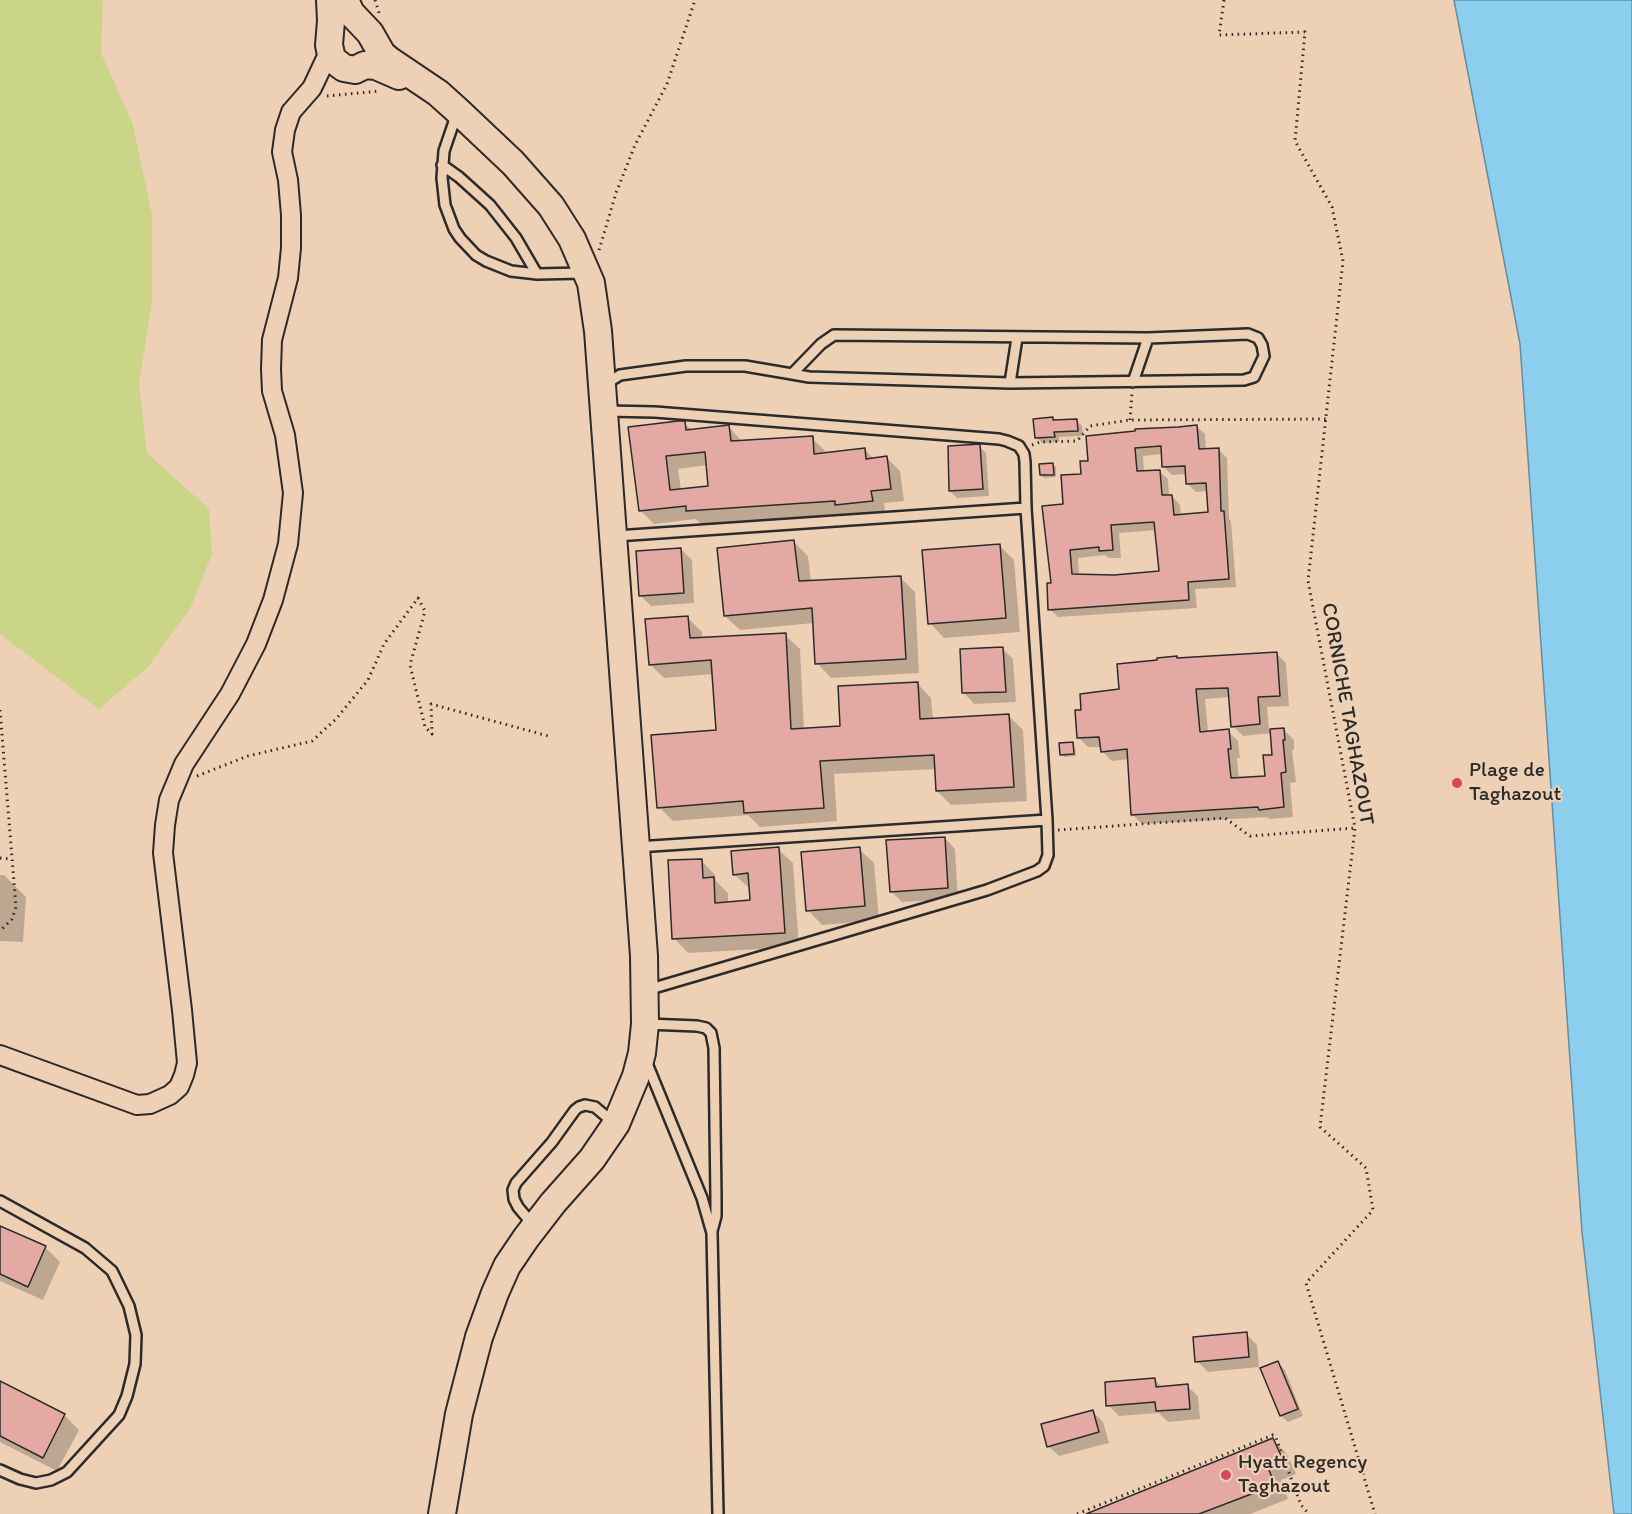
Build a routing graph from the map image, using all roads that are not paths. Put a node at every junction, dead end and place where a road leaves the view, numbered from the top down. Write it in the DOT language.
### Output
graph roads {
  1 [pos="330,0"];
  2 [pos="345,0"];
  3 [pos="351,49"];
  4 [pos="458,111"];
  5 [pos="442,165"];
  6 [pos="537,274"];
  7 [pos="589,278"];
  8 [pos="1017,338"];
  9 [pos="1148,338"];
  10 [pos="792,374"];
  11 [pos="1133,382"];
  12 [pos="1010,383"];
  13 [pos="603,398"];
  14 [pos="1026,508"];
  15 [pos="612,536"];
  16 [pos="1048,825"];
  17 [pos="636,848"];
  18 [pos="645,991"];
  19 [pos="645,1024"];
  20 [pos="642,1053"];
  21 [pos="0,1054"];
  22 [pos="616,1124"];
  23 [pos="0,1201"];
  24 [pos="534,1226"];
  25 [pos="712,1233"];
  26 [pos="0,1470"];
  27 [pos="442,1514"];
  28 [pos="718,1514"];
  1 -- 3 [label="street"];
  2 -- 3 [label="street"];
  3 -- 4 [label="street"];
  3 -- 21 [label="street"];
  4 -- 5 [label="lane"];
  4 -- 7 [label="street"];
  5 -- 6 [label="lane"];
  5 -- 6 [label="lane"];
  6 -- 7 [label="lane"];
  7 -- 13 [label="street"];
  8 -- 9 [label="lane"];
  8 -- 10 [label="lane"];
  8 -- 12 [label="lane"];
  9 -- 11 [label="lane"];
  9 -- 11 [label="lane"];
  10 -- 12 [label="lane"];
  10 -- 13 [label="lane"];
  11 -- 12 [label="lane"];
  13 -- 14 [label="lane"];
  13 -- 15 [label="street"];
  14 -- 15 [label="lane"];
  14 -- 16 [label="lane"];
  15 -- 17 [label="street"];
  16 -- 17 [label="lane"];
  16 -- 18 [label="lane"];
  17 -- 18 [label="street"];
  18 -- 19 [label="street"];
  19 -- 20 [label="street"];
  19 -- 25 [label="lane"];
  20 -- 22 [label="street"];
  20 -- 25 [label="lane"];
  22 -- 24 [label="street"];
  22 -- 24 [label="lane"];
  23 -- 26 [label="lane"];
  24 -- 27 [label="street"];
  25 -- 28 [label="lane"];
}
